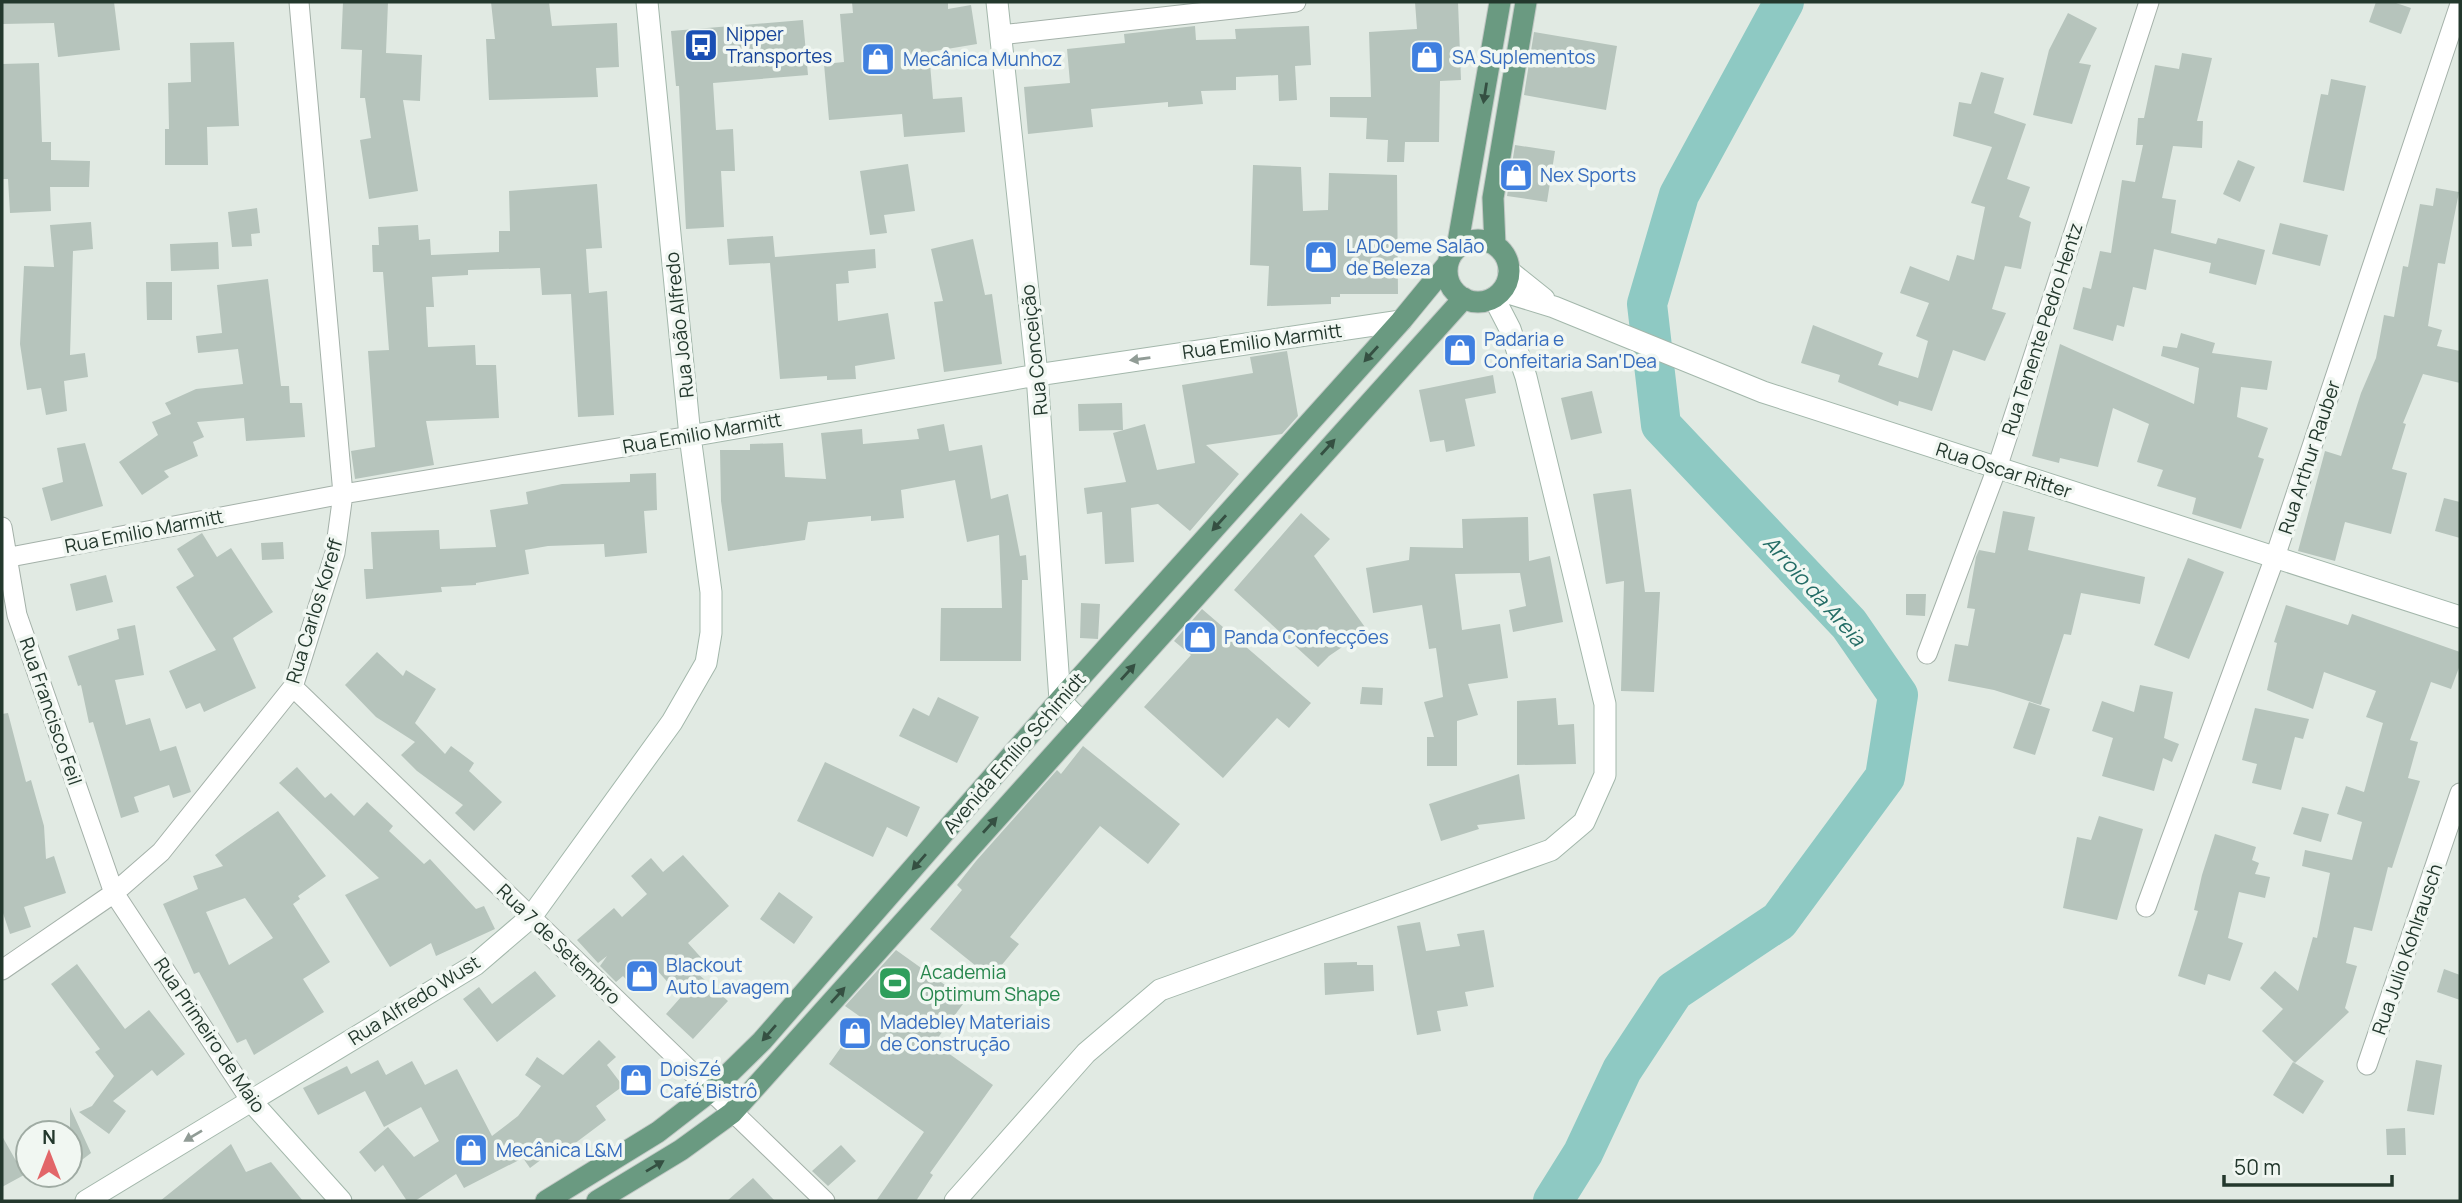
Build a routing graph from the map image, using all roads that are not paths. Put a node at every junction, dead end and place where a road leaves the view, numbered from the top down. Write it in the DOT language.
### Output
graph roads {
  1 [pos="299,2"];
  2 [pos="647,2"];
  3 [pos="997,2"];
  4 [pos="1296,2"];
  5 [pos="1500,2"];
  6 [pos="1526,2"];
  7 [pos="2149,2"];
  8 [pos="2460,4"];
  9 [pos="1000,35"];
  10 [pos="1495,244"];
  11 [pos="1452,256"];
  12 [pos="1502,287"];
  13 [pos="1464,298"];
  14 [pos="1401,321"];
  15 [pos="1037,375"];
  16 [pos="690,436"];
  17 [pos="1284,451"];
  18 [pos="1997,468"];
  19 [pos="1307,471"];
  20 [pos="343,494"];
  21 [pos="2,527"];
  22 [pos="2275,557"];
  23 [pos="5,558"];
  24 [pos="2460,617"];
  25 [pos="1927,654"];
  26 [pos="293,687"];
  27 [pos="1060,699"];
  28 [pos="672,722"];
  29 [pos="1082,723"];
  30 [pos="2460,793"];
  31 [pos="114,893"];
  32 [pos="2146,907"];
  33 [pos="531,917"];
  34 [pos="2,970"];
  35 [pos="2368,1065"];
  36 [pos="711,1091"];
  37 [pos="251,1101"];
  38 [pos="732,1113"];
  39 [pos="86,1201"];
  40 [pos="341,1201"];
  41 [pos="546,1201"];
  42 [pos="597,1201"];
  43 [pos="825,1201"];
  44 [pos="955,1201"];
  1 -- 20 [label="street, Rua Carlos Koreff"];
  2 -- 16 [label="street, Rua João Alfredo"];
  3 -- 9 [label="street, Rua Conceição"];
  4 -- 9 [label="street"];
  5 -- 11 [label="main road, one-way"];
  6 -- 10 [label="main road"];
  7 -- 18 [label="street, Rua Tenente Pedro Hentz"];
  8 -- 22 [label="street, Rua Arthur Rauber"];
  9 -- 15 [label="street, Rua Conceição"];
  10 -- 11 [label="main road"];
  10 -- 12 [label="main road"];
  11 -- 13 [label="main road"];
  11 -- 14 [label="main road, Avenida Emílio Schimidt"];
  12 -- 13 [label="main road"];
  12 -- 18 [label="street, Rua Oscar Ritter"];
  12 -- 44 [label="street"];
  19 -- 13 [label="main road, Avenida Emílio Schimidt, one-way"];
  14 -- 15 [label="street, Rua Emilio Marmitt, one-way"];
  14 -- 17 [label="main road, Avenida Emílio Schimidt, one-way"];
  15 -- 16 [label="street, Rua Emilio Marmitt"];
  15 -- 27 [label="street, Rua Conceição"];
  16 -- 20 [label="street, Rua Emilio Marmitt"];
  16 -- 28 [label="street, Rua João Alfredo"];
  17 -- 19 [label="main road"];
  17 -- 27 [label="main road, Avenida Emílio Schimidt, one-way"];
  18 -- 22 [label="street, Rua Oscar Ritter"];
  18 -- 25 [label="street, Rua Tenente Pedro Hentz"];
  29 -- 19 [label="main road, Avenida Emílio Schimidt, one-way"];
  20 -- 23 [label="street, Rua Emilio Marmitt"];
  20 -- 26 [label="street, Rua Carlos Koreff"];
  21 -- 23 [label="street, Rua Francisco Feil"];
  22 -- 24 [label="street, Rua Oscar Ritter"];
  22 -- 32 [label="street, Rua Arthur Rauber"];
  23 -- 31 [label="street, Rua Francisco Feil"];
  26 -- 31 [label="street, Rua Carlos Koreff"];
  26 -- 33 [label="street, Rua 7 de Setembro"];
  27 -- 29 [label="street"];
  27 -- 36 [label="main road, Avenida Emílio Schimidt, one-way"];
  28 -- 33 [label="street, Rua Alfredo Wust"];
  38 -- 29 [label="main road, Avenida Emílio Schimidt, one-way"];
  30 -- 35 [label="street, Rua Julio Kohlrausch"];
  31 -- 34 [label="street, Rua Carlos Koreff"];
  31 -- 37 [label="street, Rua Primeiro de Maio"];
  33 -- 36 [label="street, Rua 7 de Setembro"];
  33 -- 37 [label="street, Rua Alfredo Wust"];
  36 -- 38 [label="street, Rua 7 de Setembro"];
  36 -- 41 [label="main road, Avenida Emílio Schimidt"];
  37 -- 39 [label="street, Rua Alfredo Wust, one-way"];
  37 -- 40 [label="street, Rua Primeiro de Maio"];
  42 -- 38 [label="main road, Avenida Emílio Schimidt, one-way"];
  38 -- 43 [label="street, Rua 7 de Setembro"];
}
